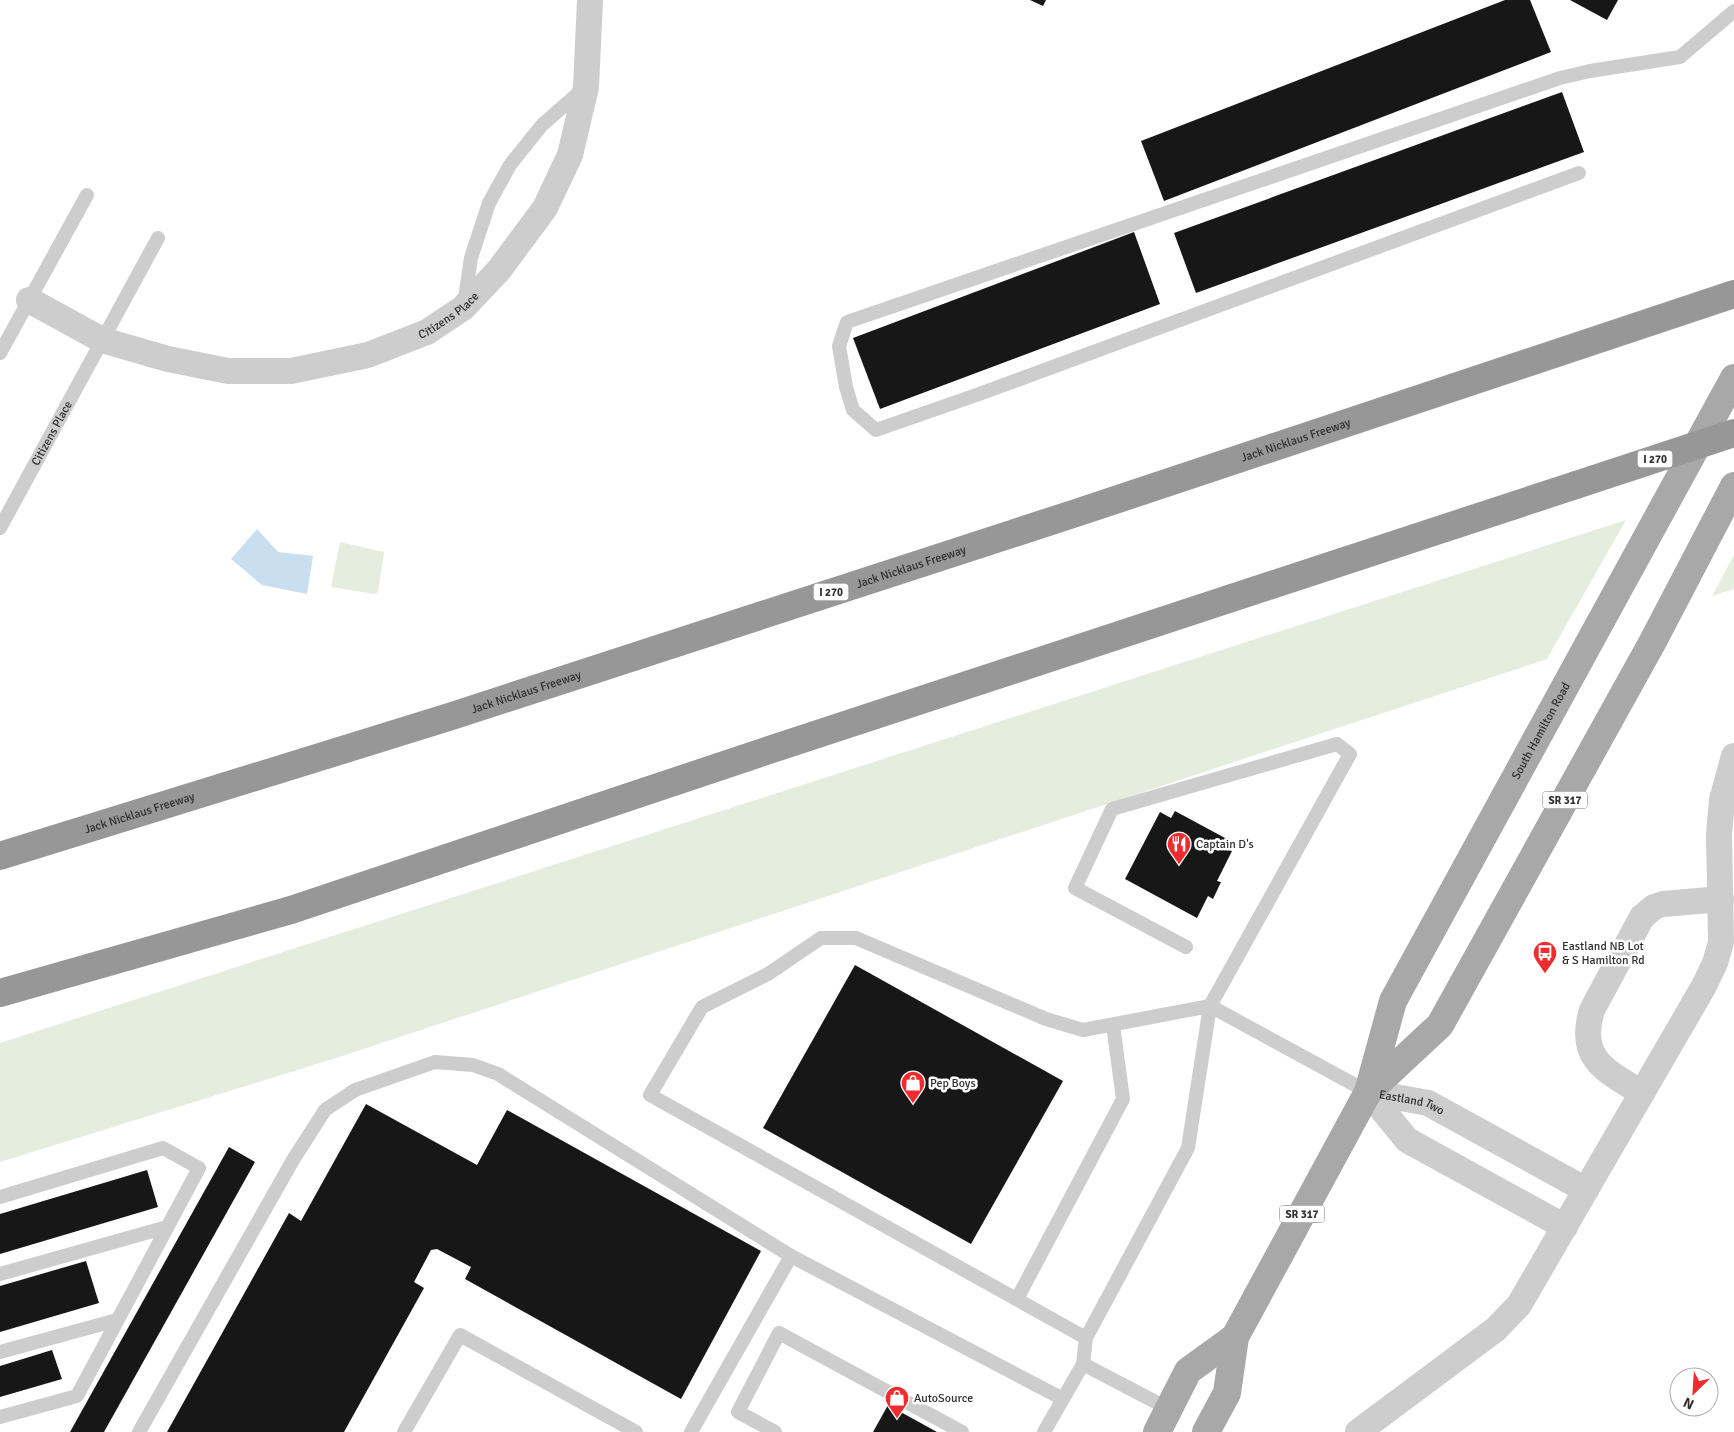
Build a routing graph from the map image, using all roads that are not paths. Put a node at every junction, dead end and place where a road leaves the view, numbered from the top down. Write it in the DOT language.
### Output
graph roads {
  1 [pos="590,0"];
  2 [pos="1734,11"];
  3 [pos="586,87"];
  4 [pos="1579,173"];
  5 [pos="87,195"];
  6 [pos="158,238"];
  7 [pos="1734,294"];
  8 [pos="29,300"];
  9 [pos="463,308"];
  10 [pos="102,340"];
  11 [pos="0,353"];
  12 [pos="1734,378"];
  13 [pos="1734,432"];
  14 [pos="1734,486"];
  15 [pos="0,528"];
  16 [pos="1734,756"];
  17 [pos="0,856"];
  18 [pos="1721,899"];
  19 [pos="1186,947"];
  20 [pos="0,993"];
  21 [pos="1210,1006"];
  22 [pos="1113,1025"];
  23 [pos="1368,1092"];
  24 [pos="1642,1093"];
  25 [pos="1586,1190"];
  26 [pos="0,1197"];
  27 [pos="167,1227"];
  28 [pos="1565,1227"];
  29 [pos="791,1256"];
  30 [pos="0,1274"];
  31 [pos="1017,1299"];
  32 [pos="117,1320"];
  33 [pos="1235,1337"];
  34 [pos="1086,1338"];
  35 [pos="0,1352"];
  36 [pos="1083,1364"];
  37 [pos="1063,1399"];
  38 [pos="0,1417"];
  39 [pos="1163,1421"];
  40 [pos="139,1432"];
  41 [pos="404,1432"];
  42 [pos="636,1432"];
  43 [pos="691,1432"];
  44 [pos="776,1432"];
  45 [pos="962,1432"];
  46 [pos="1044,1432"];
  47 [pos="1206,1432"];
  48 [pos="1358,1432"];
  1 -- 3 [label="street, Citizens Place"];
  2 -- 4 [label="lane"];
  3 -- 9 [label="street, Citizens Place"];
  3 -- 9 [label="lane"];
  5 -- 8 [label="lane"];
  6 -- 10 [label="lane, Citizens Place"];
  7 -- 17 [label="highway, Jack Nicklaus Freeway / I 270"];
  8 -- 10 [label="street, Citizens Place"];
  8 -- 11 [label="lane"];
  9 -- 10 [label="street, Citizens Place"];
  10 -- 15 [label="lane, Citizens Place"];
  12 -- 23 [label="main road, South Hamilton Road / SR 317"];
  13 -- 20 [label="highway, I 270, bridge"];
  14 -- 23 [label="main road, South Hamilton Road / SR 317"];
  16 -- 18 [label="street"];
  18 -- 24 [label="street"];
  18 -- 24 [label="street"];
  19 -- 21 [label="lane"];
  21 -- 22 [label="lane"];
  21 -- 23 [label="lane"];
  21 -- 34 [label="lane"];
  22 -- 31 [label="lane"];
  22 -- 31 [label="lane"];
  23 -- 25 [label="street, Eastland Two"];
  23 -- 28 [label="street, Eastland Two"];
  23 -- 33 [label="main road, South Hamilton Road / SR 317"];
  24 -- 25 [label="street"];
  25 -- 28 [label="street"];
  26 -- 27 [label="lane"];
  27 -- 30 [label="lane"];
  27 -- 32 [label="lane"];
  28 -- 48 [label="street"];
  29 -- 37 [label="lane"];
  29 -- 40 [label="lane"];
  29 -- 43 [label="lane"];
  31 -- 34 [label="lane"];
  32 -- 35 [label="lane"];
  32 -- 38 [label="lane"];
  33 -- 39 [label="main road, South Hamilton Road / SR 317"];
  33 -- 47 [label="main road, South Hamilton Road / SR 317"];
  34 -- 36 [label="lane"];
  36 -- 37 [label="lane"];
  36 -- 39 [label="lane"];
  37 -- 46 [label="lane"];
  41 -- 42 [label="lane"];
  44 -- 45 [label="lane"];
}
